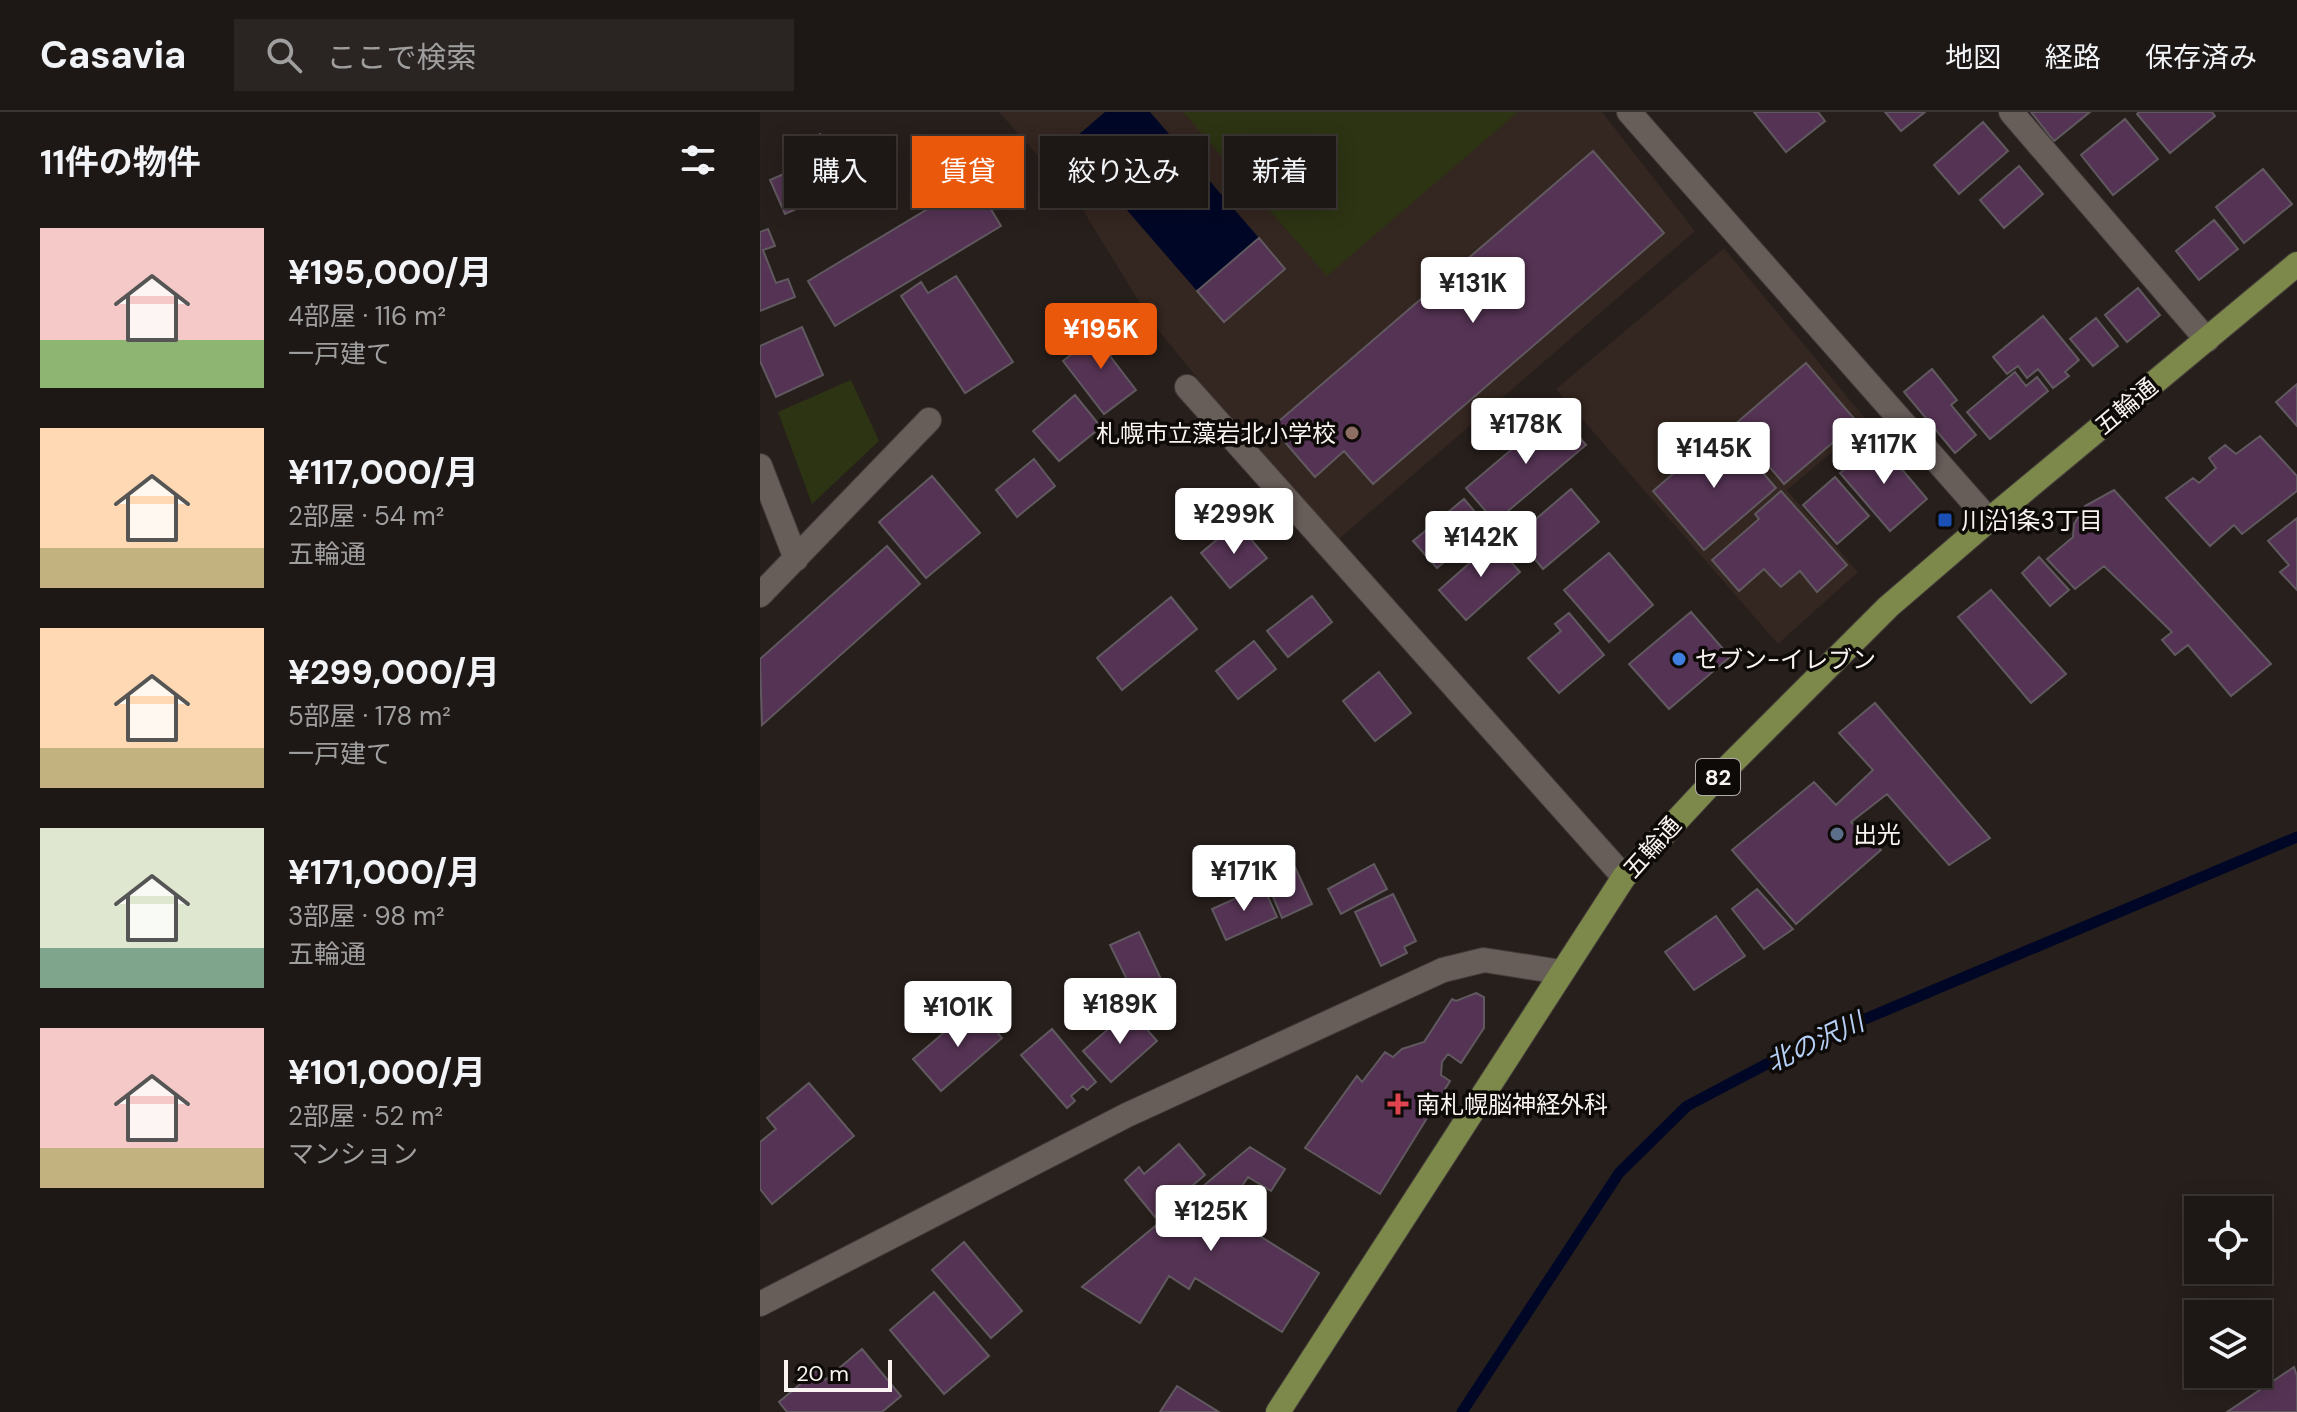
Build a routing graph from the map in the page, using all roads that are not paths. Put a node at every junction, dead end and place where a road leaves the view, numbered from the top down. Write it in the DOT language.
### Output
graph roads {
  1 [pos="1629,112"];
  2 [pos="2011,112"];
  3 [pos="2297,264"];
  4 [pos="2207,340"];
  5 [pos="1187,387"];
  6 [pos="929,420"];
  7 [pos="760,466"];
  8 [pos="1989,520"];
  9 [pos="796,559"];
  10 [pos="760,595"];
  11 [pos="1624,877"];
  12 [pos="1561,972"];
  13 [pos="760,1304"];
  14 [pos="1278,1412"];
  1 -- 8 [label="street"];
  2 -- 4 [label="street"];
  3 -- 4 [label="main road, 五輪通 / 82"];
  4 -- 8 [label="main road, 五輪通 / 82"];
  5 -- 11 [label="street"];
  6 -- 9 [label="street"];
  7 -- 9 [label="street"];
  8 -- 11 [label="main road, 五輪通 / 82"];
  9 -- 10 [label="street"];
  11 -- 12 [label="main road, 五輪通 / 82"];
  12 -- 13 [label="street"];
  12 -- 14 [label="main road, 五輪通 / 82"];
}
